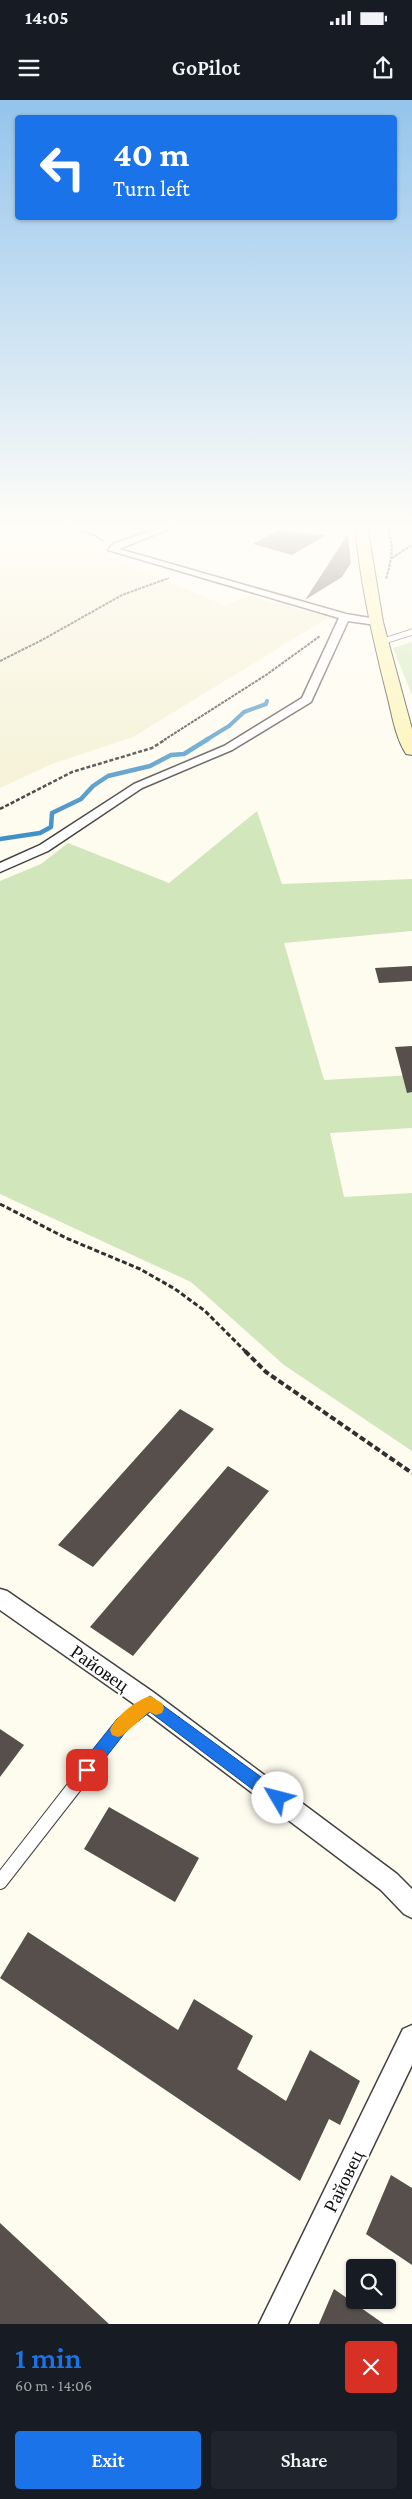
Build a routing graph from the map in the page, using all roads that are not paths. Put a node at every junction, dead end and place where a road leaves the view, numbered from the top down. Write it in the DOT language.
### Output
graph roads {
  1 [pos="340,629"];
  2 [pos="378,629"];
  3 [pos="412,632"];
  4 [pos="381,642"];
  5 [pos="412,750"];
  6 [pos="0,868"];
  7 [pos="0,1598"];
  8 [pos="150,1703"];
  9 [pos="0,1882"];
  10 [pos="412,1906"];
  11 [pos="412,2038"];
  12 [pos="273,2324"];
  1 -- 6 [label="street"];
  2 -- 4 [label="street"];
  3 -- 4 [label="lane"];
  4 -- 5 [label="street"];
  7 -- 8 [label="street, Райовец"];
  8 -- 9 [label="lane"];
  8 -- 10 [label="street, Райовец"];
  11 -- 12 [label="street, Райовец"];
}
